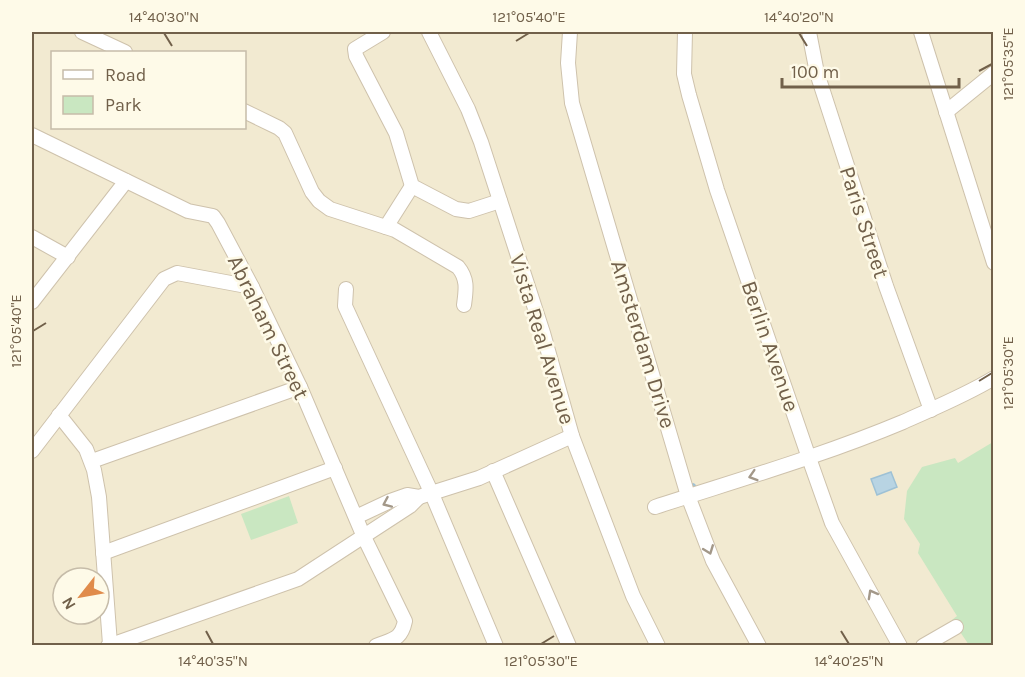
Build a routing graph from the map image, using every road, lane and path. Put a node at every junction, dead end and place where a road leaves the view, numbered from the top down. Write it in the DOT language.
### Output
graph roads {
  1 [pos="82,32"];
  2 [pos="383,32"];
  3 [pos="429,32"];
  4 [pos="570,32"];
  5 [pos="685,32"];
  6 [pos="809,32"];
  7 [pos="921,32"];
  8 [pos="123,51"];
  9 [pos="993,73"];
  10 [pos="246,112"];
  11 [pos="946,112"];
  12 [pos="32,135"];
  13 [pos="126,181"];
  14 [pos="412,186"];
  15 [pos="500,201"];
  16 [pos="386,227"];
  17 [pos="32,237"];
  18 [pos="68,256"];
  19 [pos="993,263"];
  20 [pos="252,287"];
  21 [pos="346,289"];
  22 [pos="32,302"];
  23 [pos="464,305"];
  24 [pos="993,378"];
  25 [pos="300,387"];
  26 [pos="931,410"];
  27 [pos="59,415"];
  28 [pos="572,436"];
  29 [pos="32,452"];
  30 [pos="809,458"];
  31 [pos="92,461"];
  32 [pos="335,468"];
  33 [pos="493,471"];
  34 [pos="426,496"];
  35 [pos="688,496"];
  36 [pos="655,507"];
  37 [pos="356,517"];
  38 [pos="364,537"];
  39 [pos="103,553"];
  40 [pos="956,627"];
  41 [pos="109,645"];
  42 [pos="376,645"];
  43 [pos="496,645"];
  44 [pos="569,645"];
  45 [pos="658,645"];
  46 [pos="759,645"];
  47 [pos="900,645"];
  48 [pos="923,645"];
  1 -- 8 [label="street"];
  2 -- 14 [label="street"];
  3 -- 15 [label="street, Vista Real Avenue"];
  4 -- 35 [label="street, Amsterdam Drive"];
  5 -- 30 [label="street, Berlin Avenue"];
  6 -- 26 [label="street, Paris Street"];
  7 -- 11 [label="street"];
  9 -- 11 [label="street"];
  10 -- 16 [label="street"];
  11 -- 19 [label="street"];
  12 -- 13 [label="street, Abraham Street"];
  13 -- 18 [label="street"];
  13 -- 20 [label="street, Abraham Street"];
  14 -- 15 [label="street"];
  14 -- 16 [label="street"];
  15 -- 28 [label="street, Vista Real Avenue"];
  16 -- 23 [label="street"];
  17 -- 18 [label="street"];
  18 -- 22 [label="street"];
  20 -- 25 [label="street, Abraham Street"];
  20 -- 27 [label="street"];
  21 -- 34 [label="street"];
  24 -- 26 [label="street"];
  25 -- 31 [label="street"];
  25 -- 32 [label="street, Abraham Street"];
  26 -- 30 [label="street"];
  27 -- 29 [label="street"];
  27 -- 31 [label="street"];
  28 -- 33 [label="street"];
  28 -- 45 [label="street, Vista Real Avenue"];
  30 -- 35 [label="street, one-way"];
  47 -- 30 [label="street, Berlin Avenue, one-way"];
  31 -- 39 [label="street"];
  32 -- 37 [label="street, Abraham Street"];
  32 -- 39 [label="street"];
  33 -- 34 [label="street"];
  33 -- 44 [label="street"];
  34 -- 37 [label="street, one-way"];
  34 -- 38 [label="street"];
  34 -- 43 [label="street"];
  35 -- 36 [label="street"];
  35 -- 46 [label="street, Amsterdam Drive, one-way"];
  37 -- 38 [label="street, Abraham Street"];
  38 -- 41 [label="street"];
  38 -- 42 [label="street, Abraham Street"];
  39 -- 41 [label="street"];
  40 -- 48 [label="street"];
}
